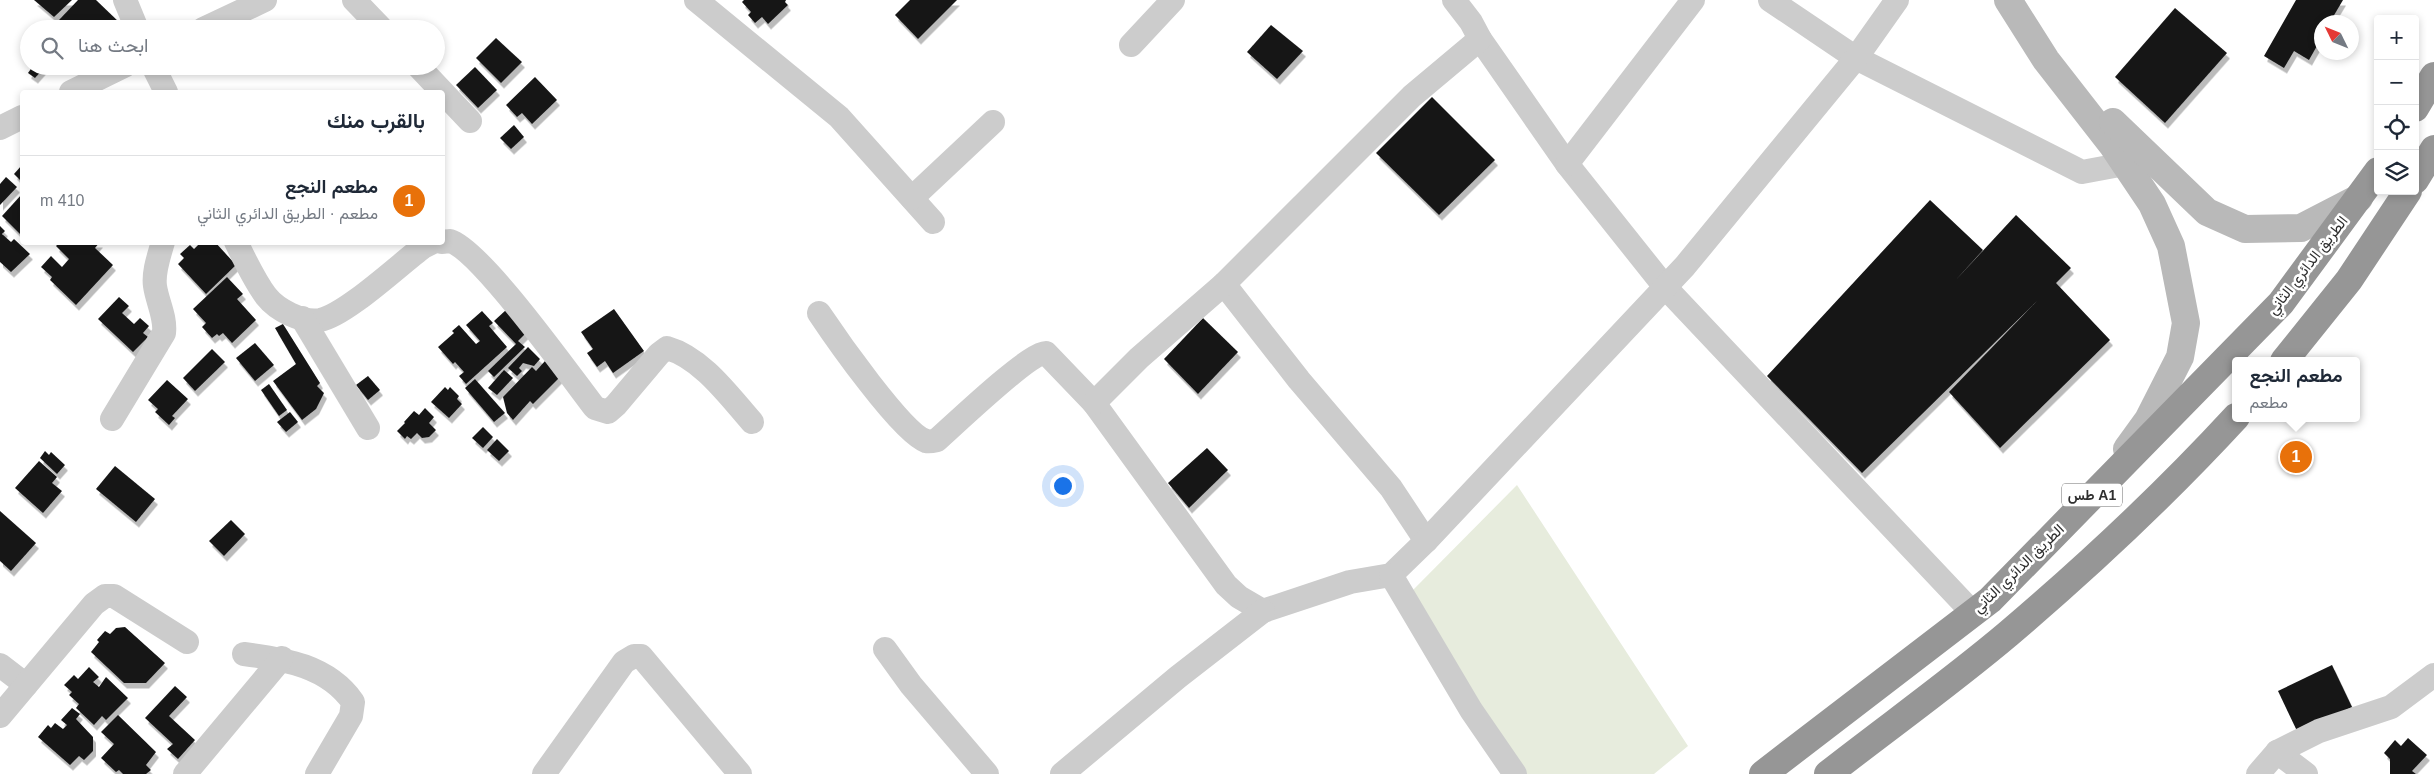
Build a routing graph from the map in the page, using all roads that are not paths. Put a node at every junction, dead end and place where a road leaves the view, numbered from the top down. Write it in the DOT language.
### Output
graph roads {
  1 [pos="125,0"];
  2 [pos="265,0"];
  3 [pos="354,0"];
  4 [pos="696,0"];
  5 [pos="1173,0"];
  6 [pos="1454,0"];
  7 [pos="1693,0"];
  8 [pos="1770,0"];
  9 [pos="1897,0"];
  10 [pos="2008,0"];
  11 [pos="2021,0"];
  12 [pos="133,20"];
  13 [pos="222,20"];
  14 [pos="373,20"];
  15 [pos="1480,39"];
  16 [pos="1131,45"];
  17 [pos="1856,58"];
  18 [pos="106,75"];
  19 [pos="158,75"];
  20 [pos="427,75"];
  21 [pos="2434,76"];
  22 [pos="75,90"];
  23 [pos="165,90"];
  24 [pos="441,90"];
  25 [pos="445,95"];
  26 [pos="2417,105"];
  27 [pos="20,118"];
  28 [pos="470,121"];
  29 [pos="993,122"];
  30 [pos="0,128"];
  31 [pos="2434,149"];
  32 [pos="1567,164"];
  33 [pos="2125,164"];
  34 [pos="2419,173"];
  35 [pos="2374,177"];
  36 [pos="2405,195"];
  37 [pos="912,198"];
  38 [pos="2359,198"];
  39 [pos="933,222"];
  40 [pos="445,242"];
  41 [pos="162,245"];
  42 [pos="238,245"];
  43 [pos="426,245"];
  44 [pos="1224,284"];
  45 [pos="1665,287"];
  46 [pos="819,313"];
  47 [pos="302,318"];
  48 [pos="2287,357"];
  49 [pos="1094,403"];
  50 [pos="112,419"];
  51 [pos="2232,421"];
  52 [pos="752,422"];
  53 [pos="368,428"];
  54 [pos="2105,481"];
  55 [pos="1426,541"];
  56 [pos="1390,575"];
  57 [pos="1264,611"];
  58 [pos="1973,613"];
  59 [pos="187,642"];
  60 [pos="885,649"];
  61 [pos="244,654"];
  62 [pos="282,658"];
  63 [pos="0,665"];
  64 [pos="2434,675"];
  65 [pos="26,685"];
  66 [pos="0,716"];
  67 [pos="2277,752"];
  68 [pos="185,774"];
  69 [pos="317,774"];
  70 [pos="544,774"];
  71 [pos="740,774"];
  72 [pos="987,774"];
  73 [pos="1062,774"];
  74 [pos="1515,774"];
  75 [pos="1763,774"];
  76 [pos="1828,774"];
  77 [pos="2258,774"];
  78 [pos="2306,774"];
  1 -- 12 [label="street"];
  2 -- 13 [label="street"];
  3 -- 14 [label="street"];
  4 -- 37 [label="street"];
  5 -- 16 [label="street"];
  6 -- 15 [label="street"];
  7 -- 32 [label="street"];
  8 -- 17 [label="street"];
  9 -- 17 [label="street"];
  10 -- 33 [label="street"];
  11 -- 38 [label="street"];
  15 -- 32 [label="street"];
  15 -- 44 [label="street"];
  17 -- 33 [label="street"];
  17 -- 45 [label="street"];
  18 -- 22 [label="street"];
  19 -- 23 [label="street"];
  20 -- 24 [label="street"];
  21 -- 26 [label="highway"];
  25 -- 28 [label="street"];
  27 -- 30 [label="street"];
  29 -- 37 [label="street"];
  31 -- 34 [label="highway"];
  32 -- 45 [label="street"];
  33 -- 54 [label="street"];
  35 -- 38 [label="highway, الطريق الدائري الثاني / طس A1"];
  36 -- 48 [label="highway"];
  37 -- 39 [label="street"];
  38 -- 54 [label="highway, الطريق الدائري الثاني / طس A1"];
  40 -- 52 [label="street"];
  41 -- 50 [label="street"];
  42 -- 47 [label="street"];
  43 -- 47 [label="street"];
  44 -- 49 [label="street"];
  44 -- 55 [label="street"];
  45 -- 55 [label="street"];
  45 -- 58 [label="street"];
  46 -- 49 [label="street"];
  47 -- 53 [label="street"];
  49 -- 57 [label="street"];
  51 -- 76 [label="highway, طس A1"];
  54 -- 58 [label="highway, الطريق الدائري الثاني / طس A1"];
  55 -- 56 [label="street"];
  56 -- 57 [label="street"];
  56 -- 74 [label="street"];
  57 -- 73 [label="street"];
  58 -- 75 [label="highway, الطريق الدائري الثاني / طس A1"];
  59 -- 65 [label="street"];
  60 -- 72 [label="street"];
  61 -- 62 [label="street"];
  62 -- 68 [label="street"];
  62 -- 69 [label="street"];
  63 -- 65 [label="street"];
  64 -- 67 [label="street"];
  65 -- 66 [label="street"];
  67 -- 77 [label="street"];
  67 -- 78 [label="street"];
  70 -- 71 [label="street"];
}
